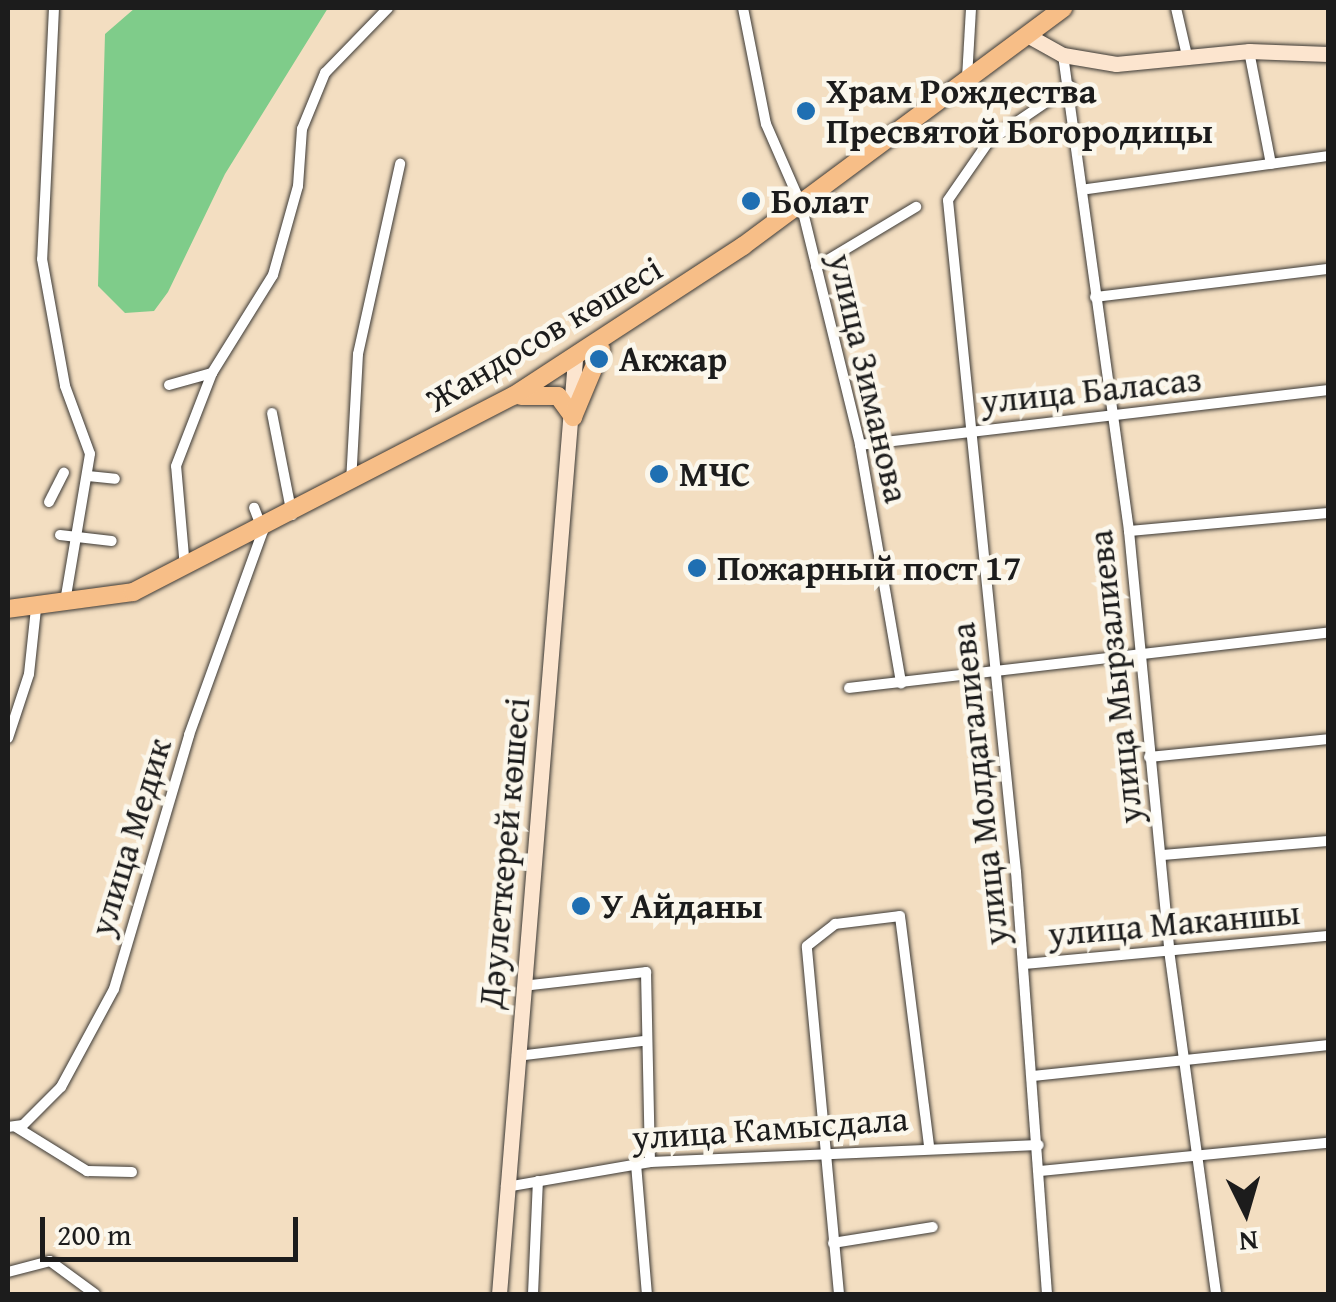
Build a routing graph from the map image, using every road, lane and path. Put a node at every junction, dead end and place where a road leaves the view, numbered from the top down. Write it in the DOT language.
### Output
graph roads {
  1 [pos="54,8"];
  2 [pos="388,8"];
  3 [pos="743,8"];
  4 [pos="971,8"];
  5 [pos="1063,8"];
  6 [pos="1176,8"];
  7 [pos="1027,35"];
  8 [pos="1249,51"];
  9 [pos="1328,54"];
  10 [pos="1063,55"];
  11 [pos="1188,60"];
  12 [pos="967,79"];
  13 [pos="1070,86"];
  14 [pos="1328,156"];
  15 [pos="400,164"];
  16 [pos="1271,164"];
  17 [pos="1087,189"];
  18 [pos="801,204"];
  19 [pos="916,207"];
  20 [pos="816,266"];
  21 [pos="1328,269"];
  22 [pos="1095,298"];
  23 [pos="610,339"];
  24 [pos="575,359"];
  25 [pos="212,373"];
  26 [pos="168,384"];
  27 [pos="1328,390"];
  28 [pos="513,396"];
  29 [pos="272,413"];
  30 [pos="573,417"];
  31 [pos="1110,418"];
  32 [pos="970,431"];
  33 [pos="860,445"];
  34 [pos="85,476"];
  35 [pos="115,479"];
  36 [pos="352,484"];
  37 [pos="49,502"];
  38 [pos="254,508"];
  39 [pos="1328,513"];
  40 [pos="292,516"];
  41 [pos="263,531"];
  42 [pos="1129,531"];
  43 [pos="60,534"];
  44 [pos="78,536"];
  45 [pos="112,541"];
  46 [pos="186,569"];
  47 [pos="36,608"];
  48 [pos="62,608"];
  49 [pos="8,609"];
  50 [pos="1328,632"];
  51 [pos="1137,658"];
  52 [pos="996,674"];
  53 [pos="902,683"];
  54 [pos="849,688"];
  55 [pos="8,738"];
  56 [pos="1328,739"];
  57 [pos="1148,757"];
  58 [pos="1328,842"];
  59 [pos="1162,855"];
  60 [pos="1328,936"];
  61 [pos="1169,950"];
  62 [pos="1024,964"];
  63 [pos="523,986"];
  64 [pos="644,1041"];
  65 [pos="1328,1045"];
  66 [pos="517,1056"];
  67 [pos="1182,1059"];
  68 [pos="1033,1076"];
  69 [pos="12,1127"];
  70 [pos="1328,1143"];
  71 [pos="1039,1145"];
  72 [pos="929,1146"];
  73 [pos="823,1152"];
  74 [pos="1200,1158"];
  75 [pos="650,1162"];
  76 [pos="636,1164"];
  77 [pos="1040,1171"];
  78 [pos="132,1172"];
  79 [pos="538,1181"];
  80 [pos="506,1187"];
  81 [pos="934,1227"];
  82 [pos="833,1242"];
  83 [pos="8,1272"];
  84 [pos="95,1294"];
  85 [pos="499,1294"];
  86 [pos="533,1294"];
  87 [pos="648,1294"];
  88 [pos="839,1294"];
  89 [pos="1047,1294"];
  90 [pos="1216,1294"];
  1 -- 34 [label="street"];
  2 -- 25 [label="street"];
  3 -- 18 [label="street, улица Зиманова"];
  4 -- 12 [label="street"];
  5 -- 7 [label="main road, Жандосов көшесі"];
  6 -- 11 [label="street"];
  7 -- 10 [label="main road"];
  7 -- 12 [label="main road, Жандосов көшесі"];
  8 -- 9 [label="main road"];
  8 -- 11 [label="main road"];
  8 -- 16 [label="street"];
  10 -- 11 [label="main road"];
  10 -- 13 [label="street, улица Мырзалиева"];
  12 -- 18 [label="main road, Жандосов көшесі"];
  13 -- 17 [label="street, улица Мырзалиева"];
  13 -- 32 [label="street, улица Молдагалиева"];
  14 -- 16 [label="street"];
  15 -- 36 [label="street"];
  16 -- 17 [label="street"];
  17 -- 22 [label="street, улица Мырзалиева"];
  18 -- 20 [label="street, улица Зиманова"];
  18 -- 23 [label="main road, Жандосов көшесі"];
  19 -- 20 [label="street"];
  20 -- 33 [label="street, улица Зиманова"];
  21 -- 22 [label="street"];
  22 -- 31 [label="street, улица Мырзалиева"];
  23 -- 24 [label="main road, Жандосов көшесі"];
  23 -- 30 [label="main road"];
  24 -- 28 [label="main road, Жандосов көшесі"];
  24 -- 30 [label="main road, Дәулеткерей көшесі"];
  25 -- 26 [label="street"];
  25 -- 46 [label="street"];
  27 -- 31 [label="street, улица Баласаз"];
  28 -- 30 [label="main road"];
  28 -- 36 [label="main road, Жандосов көшесі"];
  29 -- 40 [label="street"];
  30 -- 63 [label="main road, Дәулеткерей көшесі"];
  31 -- 32 [label="street, улица Баласаз"];
  31 -- 42 [label="street, улица Мырзалиева"];
  32 -- 33 [label="street, улица Баласаз"];
  32 -- 52 [label="street, улица Молдагалиева"];
  33 -- 53 [label="street, улица Зиманова"];
  34 -- 35 [label="street"];
  34 -- 37 [label="street"];
  34 -- 44 [label="street"];
  36 -- 40 [label="main road, Жандосов көшесі"];
  38 -- 41 [label="street"];
  39 -- 42 [label="street"];
  40 -- 41 [label="main road, Жандосов көшесі"];
  41 -- 46 [label="main road, Жандосов көшесі"];
  41 -- 69 [label="street, улица Медик"];
  42 -- 51 [label="street, улица Мырзалиева"];
  43 -- 44 [label="street"];
  44 -- 45 [label="street"];
  44 -- 48 [label="street"];
  46 -- 48 [label="main road, Жандосов көшесі"];
  47 -- 48 [label="main road, Жандосов көшесі"];
  47 -- 49 [label="main road, Жандосов көшесі"];
  47 -- 55 [label="street"];
  50 -- 51 [label="street"];
  51 -- 52 [label="street"];
  51 -- 57 [label="street, улица Мырзалиева"];
  52 -- 53 [label="street"];
  52 -- 62 [label="street, улица Молдагалиева"];
  53 -- 54 [label="street"];
  56 -- 57 [label="street"];
  57 -- 59 [label="street, улица Мырзалиева"];
  58 -- 59 [label="street"];
  59 -- 61 [label="street, улица Мырзалиева"];
  60 -- 61 [label="street, улица Маканшы"];
  61 -- 62 [label="street, улица Маканшы"];
  61 -- 67 [label="street, улица Мырзалиева"];
  62 -- 68 [label="street, улица Молдагалиева"];
  63 -- 64 [label="street"];
  63 -- 66 [label="main road, Дәулеткерей көшесі"];
  64 -- 66 [label="street"];
  64 -- 75 [label="street"];
  65 -- 67 [label="street"];
  66 -- 80 [label="main road, Дәулеткерей көшесі"];
  67 -- 68 [label="street"];
  67 -- 74 [label="street, улица Мырзалиева"];
  68 -- 71 [label="street, улица Молдагалиева"];
  69 -- 78 [label="street"];
  70 -- 74 [label="street"];
  71 -- 72 [label="street, улица Камысдала"];
  71 -- 77 [label="street, улица Молдагалиева"];
  72 -- 73 [label="street, улица Камысдала"];
  72 -- 73 [label="street"];
  73 -- 75 [label="street, улица Камысдала"];
  73 -- 82 [label="street"];
  74 -- 77 [label="street"];
  74 -- 90 [label="street, улица Мырзалиева"];
  75 -- 76 [label="street, улица Камысдала"];
  76 -- 79 [label="street, улица Камысдала"];
  76 -- 87 [label="street"];
  77 -- 89 [label="street, улица Молдагалиева"];
  79 -- 80 [label="street, улица Камысдала"];
  79 -- 86 [label="street"];
  80 -- 85 [label="main road, Дәулеткерей көшесі"];
  81 -- 82 [label="street"];
  82 -- 88 [label="street"];
  83 -- 84 [label="street"];
}
